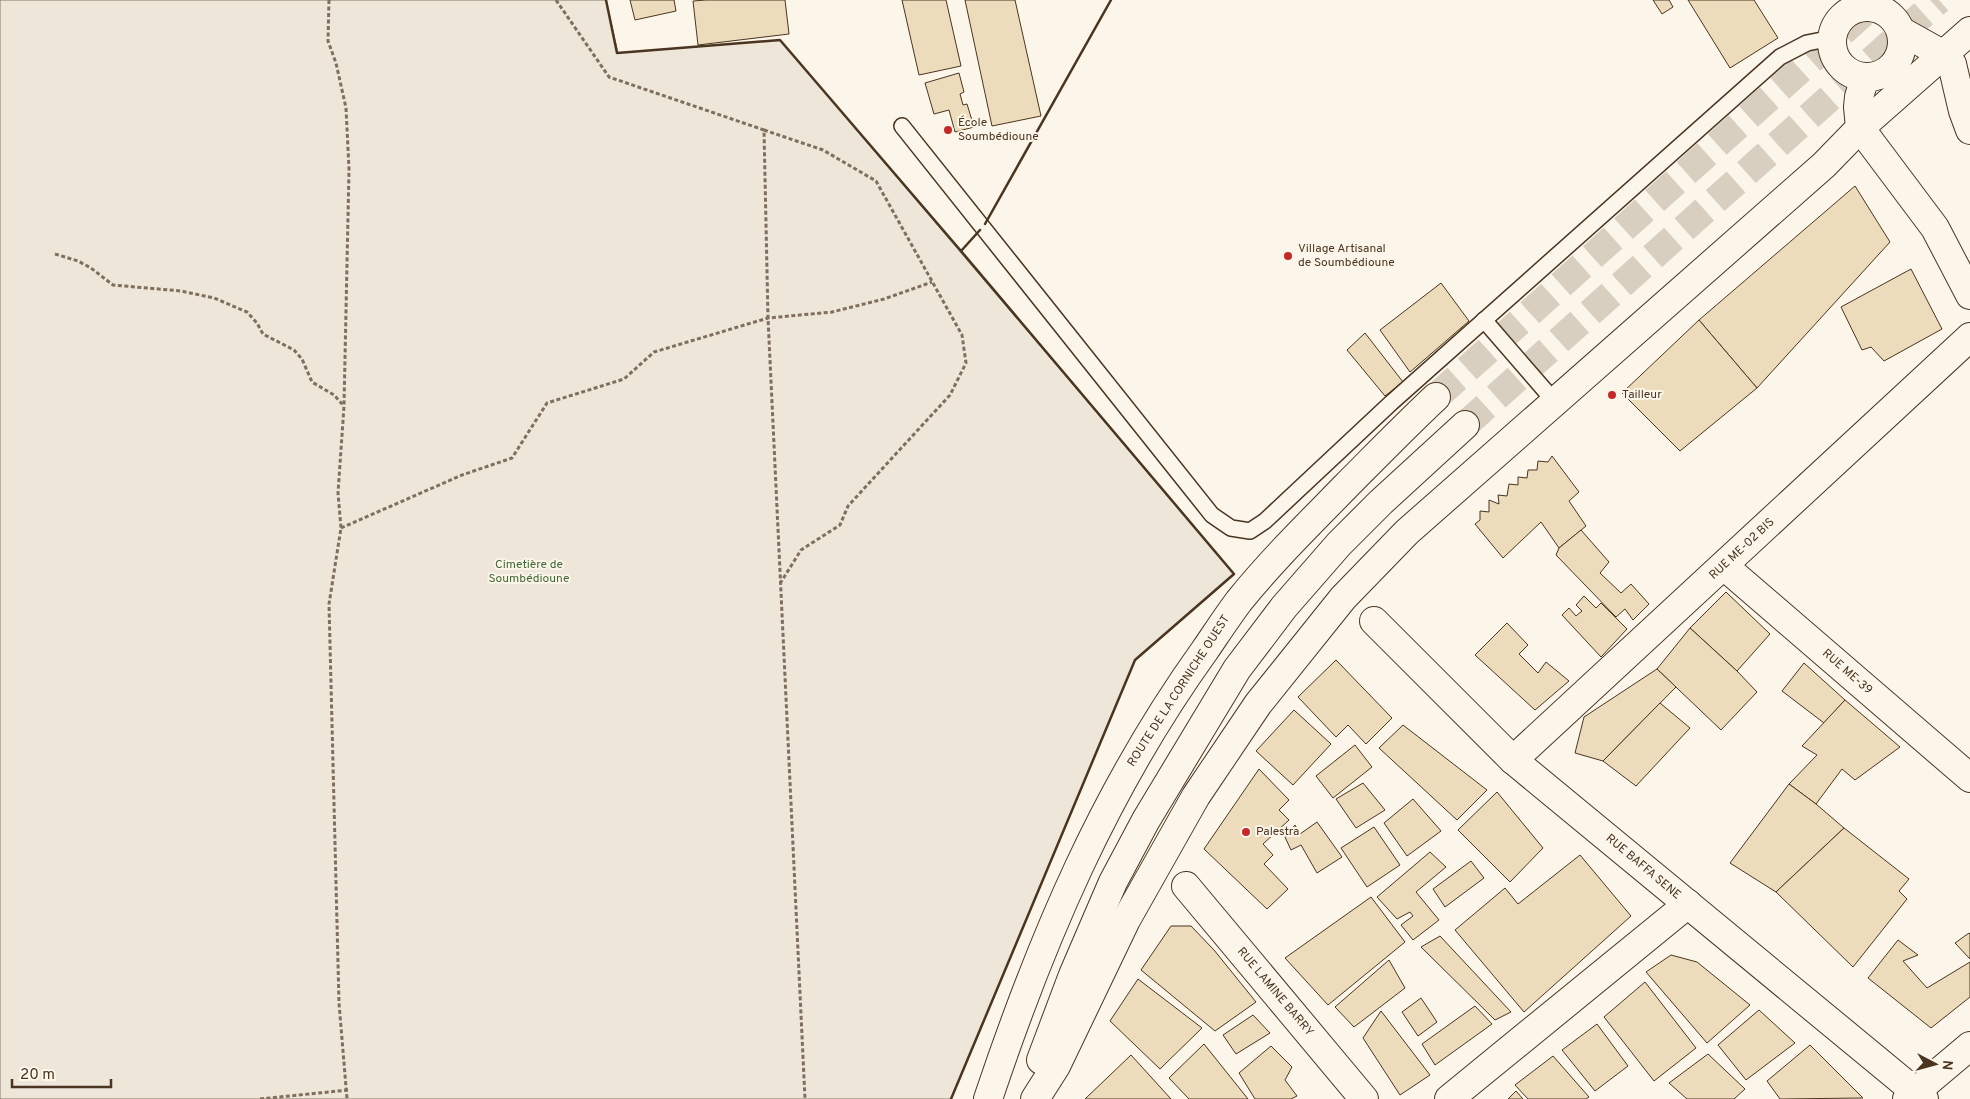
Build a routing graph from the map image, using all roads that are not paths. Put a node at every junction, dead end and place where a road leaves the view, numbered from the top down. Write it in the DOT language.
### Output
graph roads {
  1 [pos="1859,4"];
  2 [pos="1901,31"];
  3 [pos="1970,31"];
  4 [pos="1832,38"];
  5 [pos="1944,55"];
  6 [pos="1865,77"];
  7 [pos="902,126"];
  8 [pos="1860,128"];
  9 [pos="1970,130"];
  10 [pos="1970,295"];
  11 [pos="1484,320"];
  12 [pos="1970,336"];
  13 [pos="1436,397"];
  14 [pos="1555,402"];
  15 [pos="1465,425"];
  16 [pos="1724,566"];
  17 [pos="1374,621"];
  18 [pos="1513,760"];
  19 [pos="1970,778"];
  20 [pos="1186,886"];
  21 [pos="1688,904"];
  22 [pos="1970,1046"];
  23 [pos="1916,1097"];
  24 [pos="988,1099"];
  25 [pos="1027,1099"];
  26 [pos="1035,1099"];
  27 [pos="1364,1099"];
  28 [pos="1449,1099"];
  1 -- 2 [label="main road"];
  1 -- 4 [label="main road"];
  2 -- 5 [label="main road"];
  2 -- 6 [label="main road"];
  3 -- 5 [label="main road"];
  4 -- 6 [label="main road"];
  4 -- 11 [label="lane"];
  5 -- 8 [label="main road"];
  5 -- 9 [label="main road"];
  6 -- 8 [label="main road"];
  7 -- 11 [label="lane"];
  8 -- 10 [label="main road"];
  8 -- 14 [label="main road"];
  11 -- 14 [label="lane"];
  12 -- 16 [label="main road, RUE ME-02 BIS"];
  13 -- 24 [label="main road, ROUTE DE LA CORNICHE OUEST"];
  14 -- 26 [label="main road"];
  15 -- 25 [label="main road"];
  16 -- 18 [label="main road, RUE ME-02 BIS"];
  16 -- 19 [label="main road, RUE ME-39"];
  17 -- 18 [label="main road, RUE BAFFA SENE"];
  18 -- 21 [label="main road, RUE BAFFA SENE"];
  20 -- 27 [label="main road, RUE LAMINE BARRY"];
  21 -- 23 [label="main road, RUE BAFFA SENE"];
  21 -- 28 [label="main road"];
  22 -- 23 [label="main road"];
}
